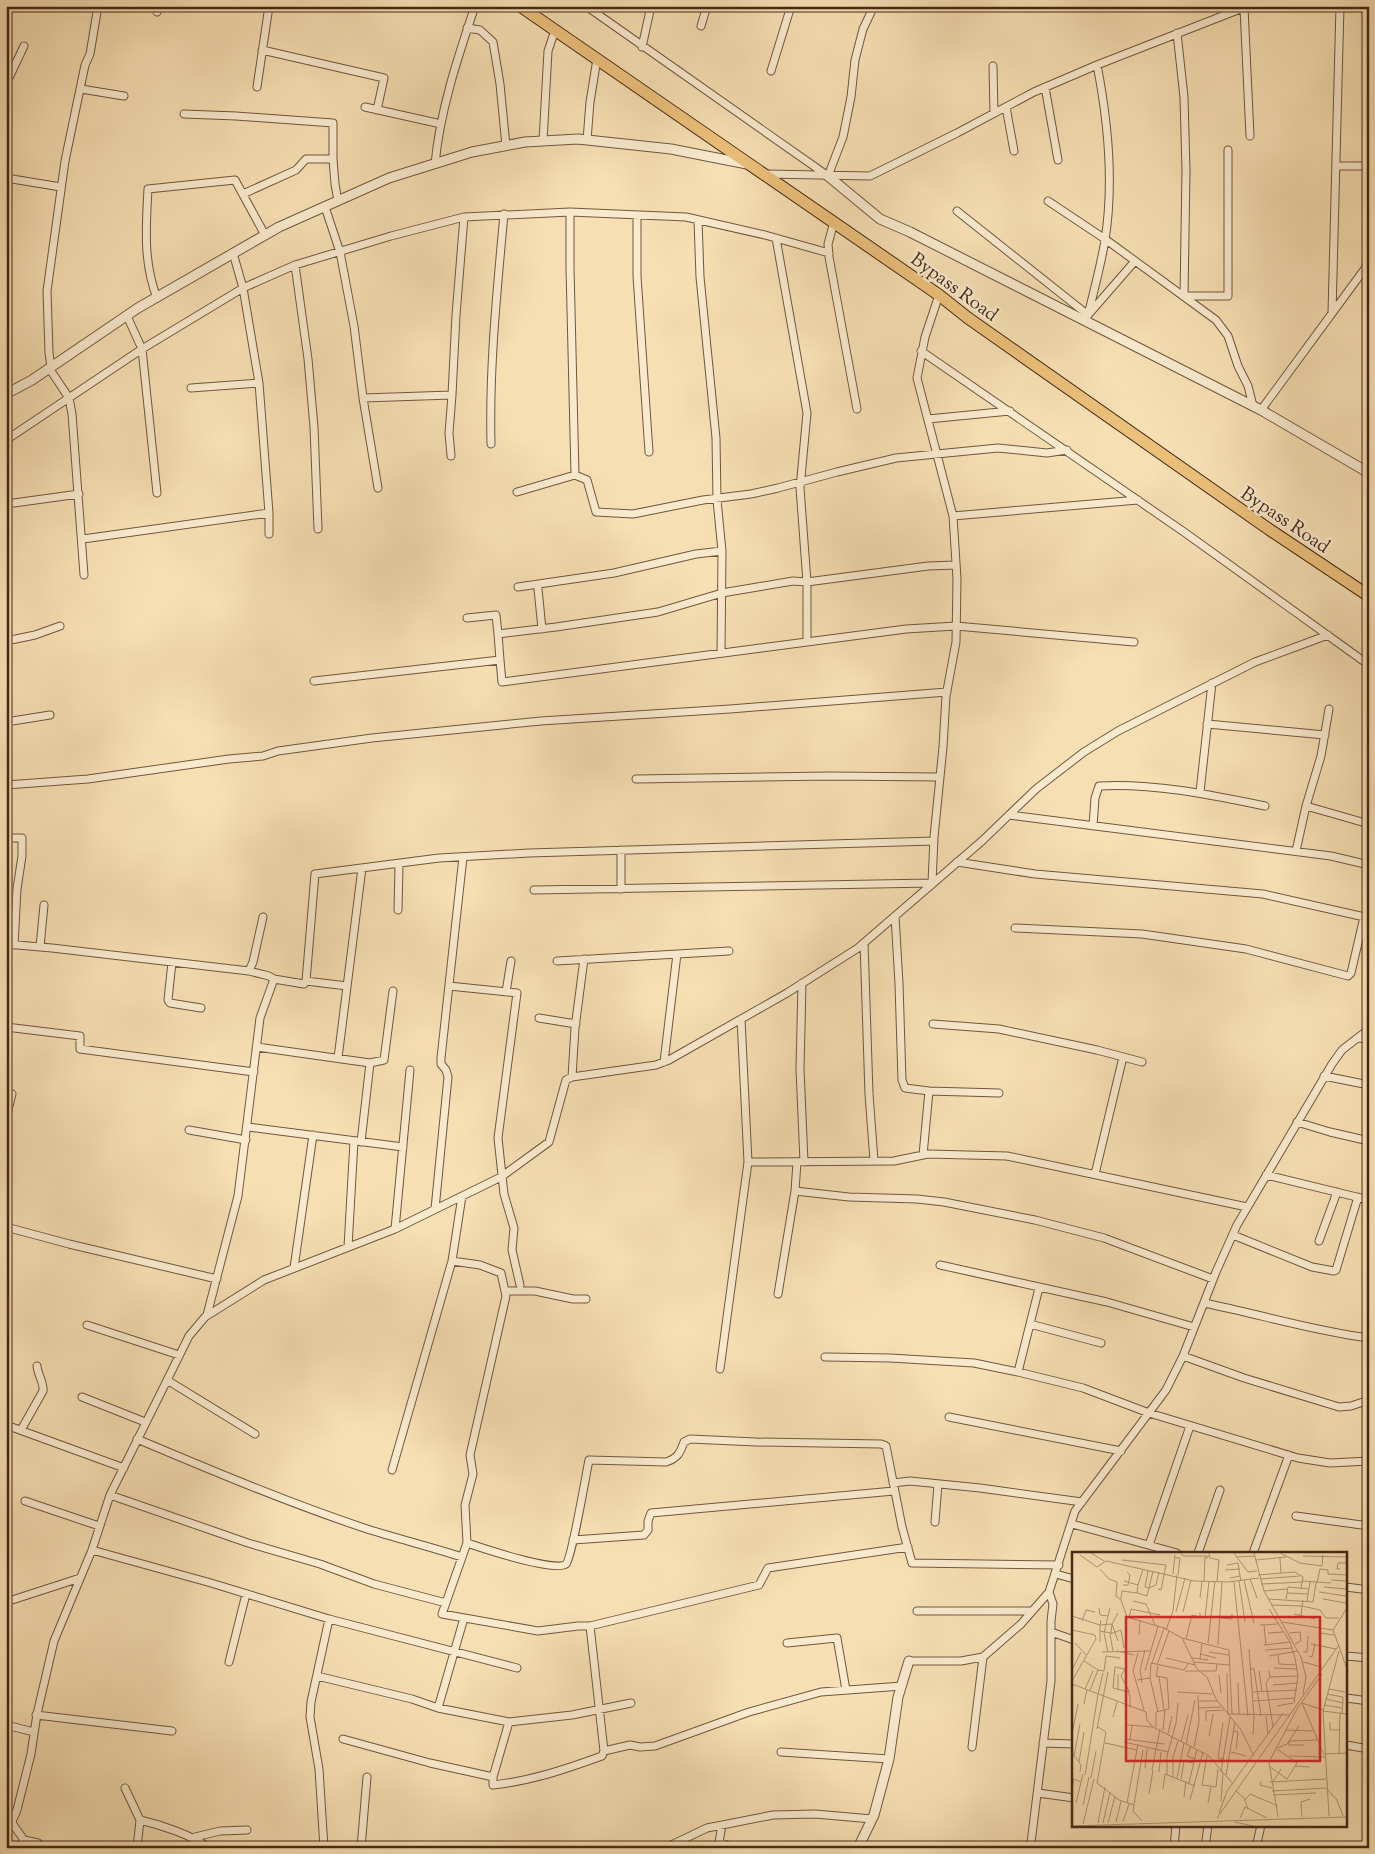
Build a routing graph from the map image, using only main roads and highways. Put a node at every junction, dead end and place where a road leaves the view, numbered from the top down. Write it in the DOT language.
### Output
graph roads {
  1 [pos="520,6"];
  2 [pos="1369,596"];
  1 -- 2 [label="main road, Bypass Road"];
}
